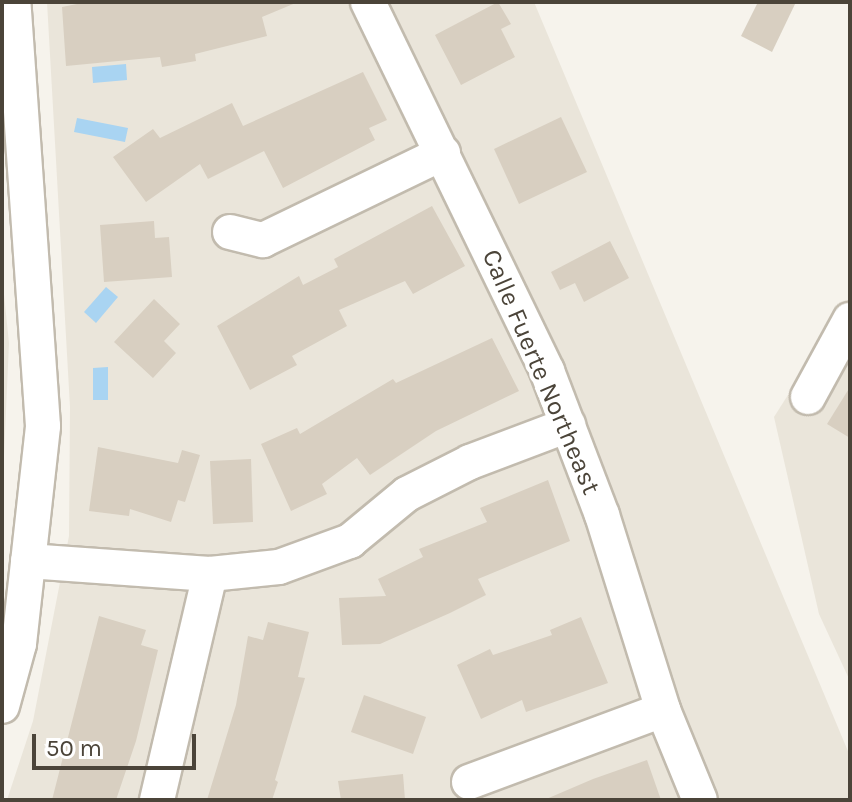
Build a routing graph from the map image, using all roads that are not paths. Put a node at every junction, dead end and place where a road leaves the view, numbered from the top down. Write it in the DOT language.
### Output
graph roads {
  1 [pos="13,2"];
  2 [pos="368,2"];
  3 [pos="10,126"];
  4 [pos="443,153"];
  5 [pos="230,232"];
  6 [pos="850,320"];
  7 [pos="808,397"];
  8 [pos="568,425"];
  9 [pos="18,557"];
  10 [pos="210,574"];
  11 [pos="2,706"];
  12 [pos="663,710"];
  13 [pos="469,782"];
  14 [pos="157,800"];
  15 [pos="700,800"];
  1 -- 3 [label="street"];
  2 -- 4 [label="street, Calle Fuerte Northeast"];
  3 -- 9 [label="street"];
  4 -- 5 [label="street"];
  4 -- 8 [label="street, Calle Fuerte Northeast"];
  6 -- 7 [label="street"];
  8 -- 10 [label="street"];
  8 -- 12 [label="street, Calle Fuerte Northeast"];
  9 -- 10 [label="street"];
  9 -- 11 [label="street"];
  10 -- 14 [label="street"];
  12 -- 13 [label="street"];
  12 -- 15 [label="street, Calle Fuerte Northeast"];
}
